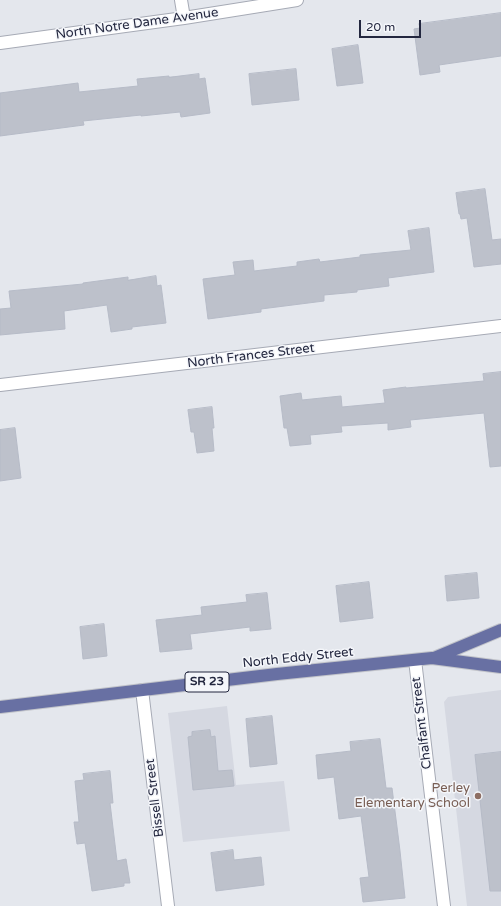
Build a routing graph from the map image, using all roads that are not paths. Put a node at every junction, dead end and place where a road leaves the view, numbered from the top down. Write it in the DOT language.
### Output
graph roads {
  1 [pos="181,0"];
  2 [pos="297,0"];
  3 [pos="184,18"];
  4 [pos="0,43"];
  5 [pos="501,326"];
  6 [pos="0,384"];
  7 [pos="501,630"];
  8 [pos="432,658"];
  9 [pos="415,660"];
  10 [pos="501,666"];
  11 [pos="142,690"];
  12 [pos="0,707"];
  13 [pos="168,906"];
  14 [pos="444,906"];
  1 -- 3 [label="street"];
  2 -- 3 [label="street, North Notre Dame Avenue"];
  3 -- 4 [label="street, North Notre Dame Avenue"];
  5 -- 6 [label="street, North Frances Street"];
  7 -- 8 [label="main road, North Eddy Street / SR 23"];
  8 -- 9 [label="main road, North Eddy Street / SR 23"];
  8 -- 10 [label="main road, North Eddy Street / SR 23"];
  9 -- 11 [label="main road, North Eddy Street / SR 23"];
  9 -- 14 [label="street, Chalfant Street"];
  11 -- 12 [label="main road, North Eddy Street / SR 23"];
  11 -- 13 [label="street, Bissell Street"];
}
